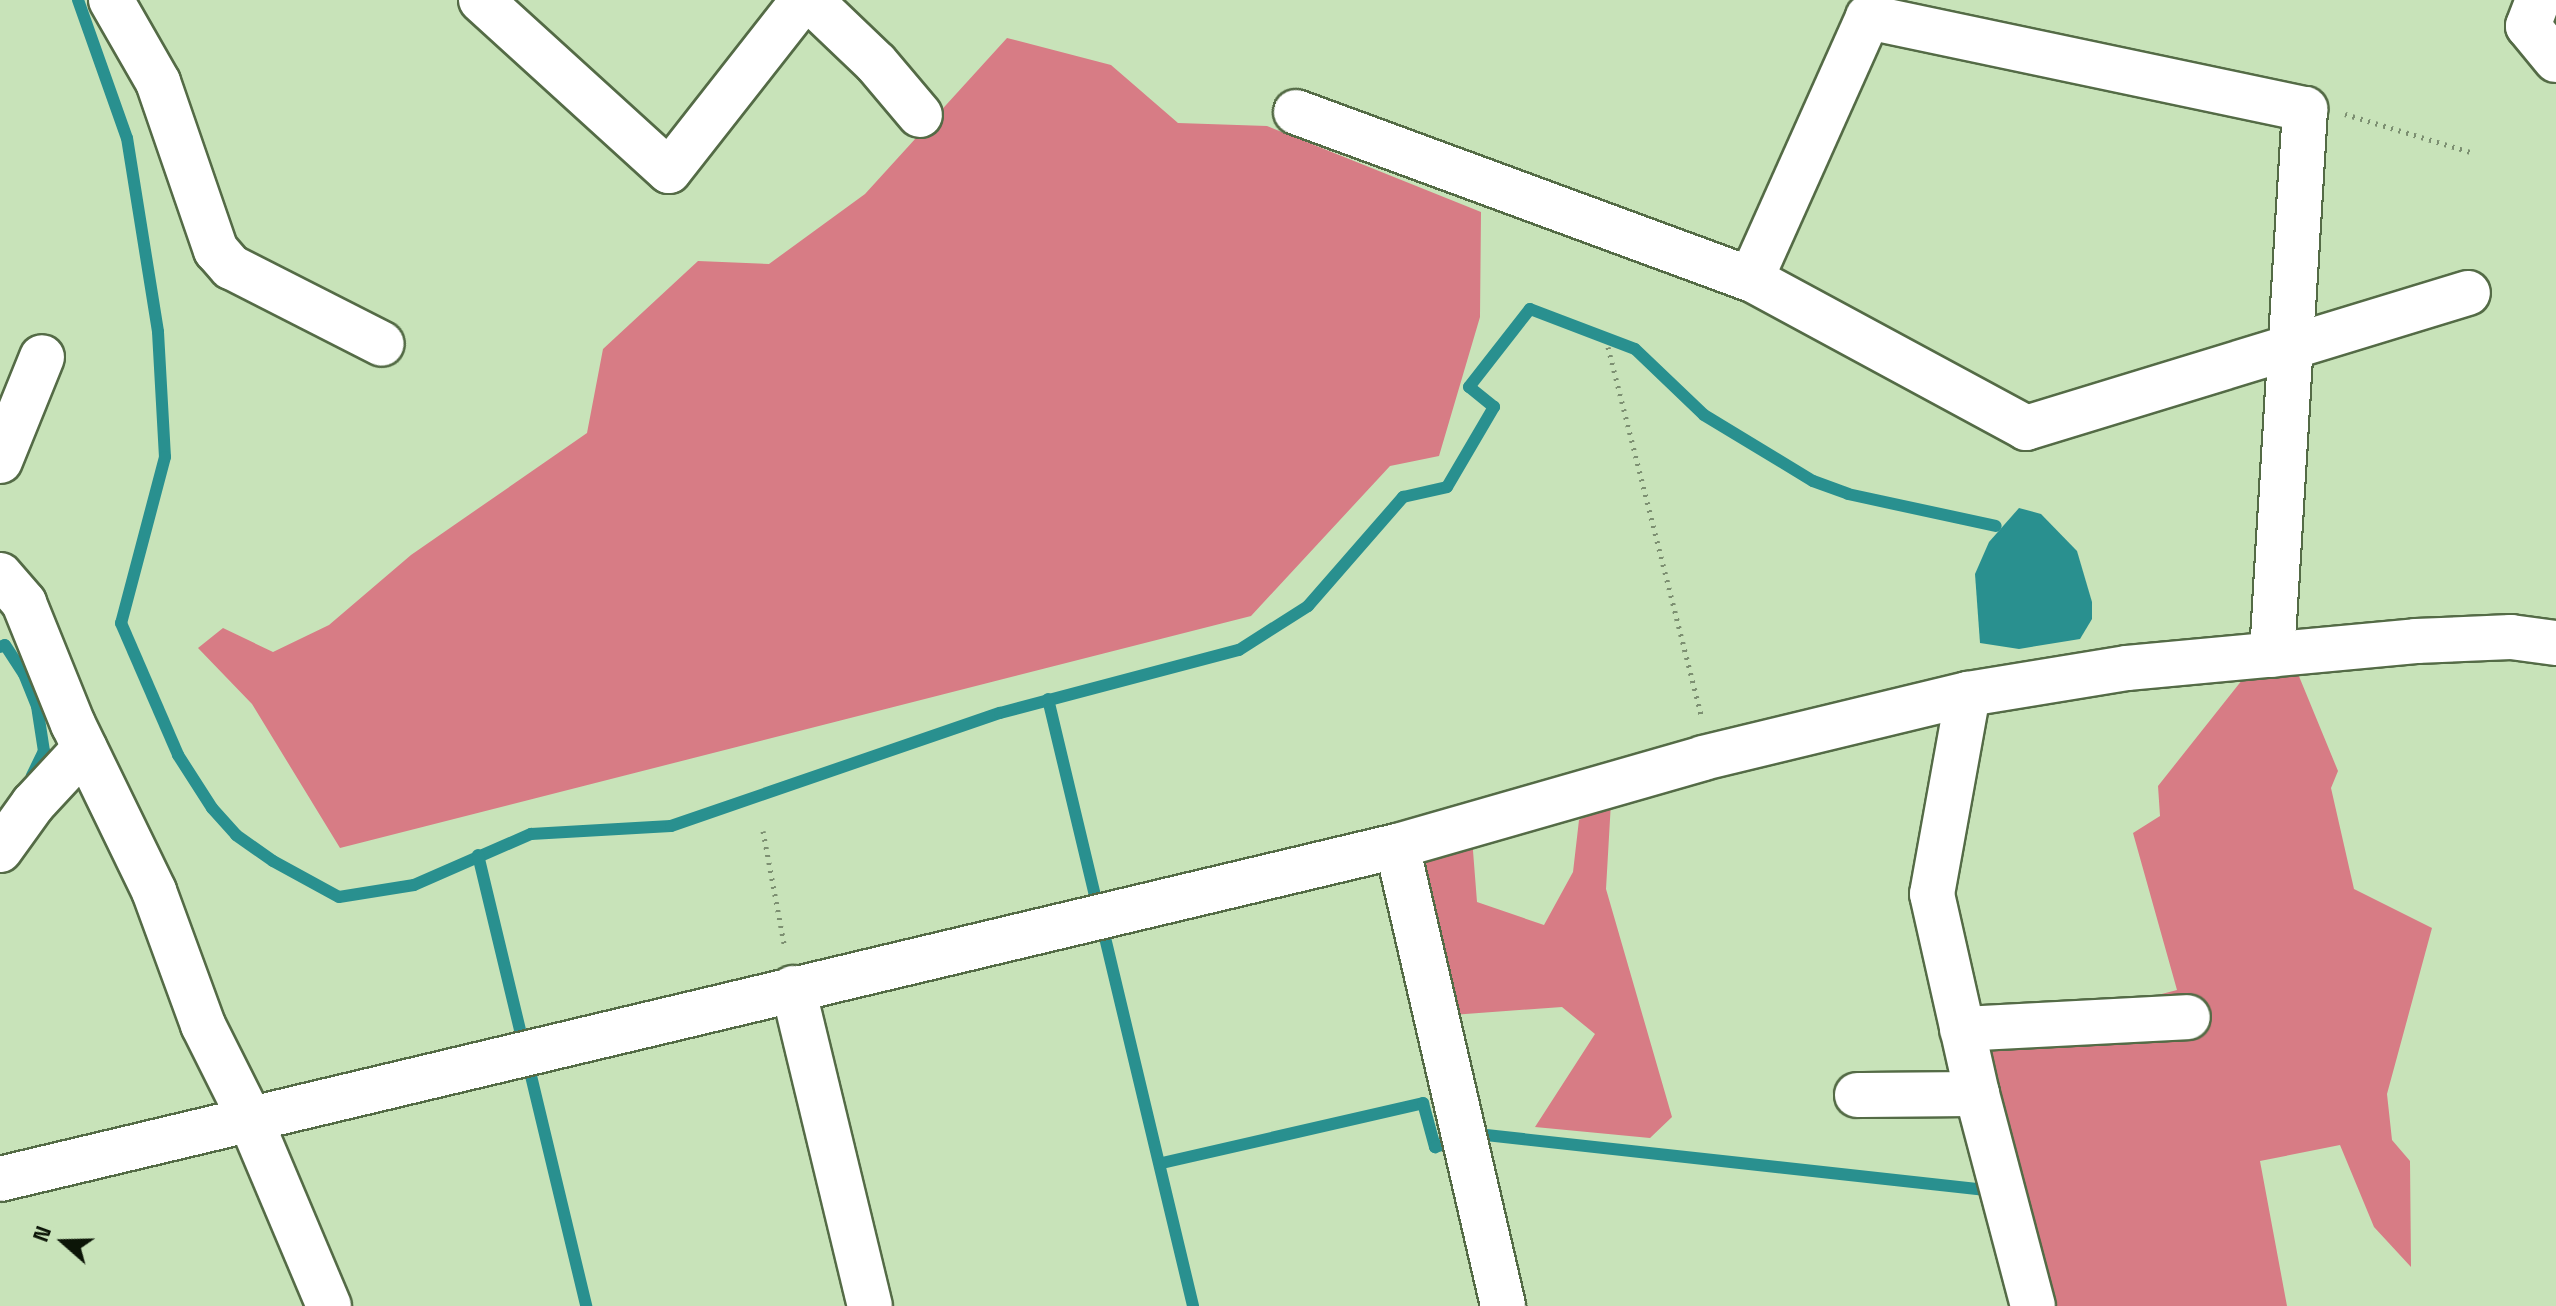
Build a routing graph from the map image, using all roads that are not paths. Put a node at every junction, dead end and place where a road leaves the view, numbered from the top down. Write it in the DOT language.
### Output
graph roads {
  1 [pos="111,0"];
  2 [pos="481,0"];
  3 [pos="803,0"];
  4 [pos="810,0"];
  5 [pos="2538,0"];
  6 [pos="2556,60"];
  7 [pos="1296,112"];
  8 [pos="920,115"];
  9 [pos="1751,279"];
  10 [pos="2468,293"];
  11 [pos="382,344"];
  12 [pos="2286,350"];
  13 [pos="42,357"];
  14 [pos="0,461"];
  15 [pos="0,575"];
  16 [pos="2556,643"];
  17 [pos="2272,655"];
  18 [pos="1968,694"];
  19 [pos="85,748"];
  20 [pos="1397,846"];
  21 [pos="0,850"];
  22 [pos="793,988"];
  23 [pos="2188,1017"];
  24 [pos="1962,1029"];
  25 [pos="1977,1094"];
  26 [pos="1857,1095"];
  27 [pos="250,1119"];
  28 [pos="0,1179"];
  29 [pos="329,1306"];
  30 [pos="870,1306"];
  31 [pos="1503,1306"];
  32 [pos="2033,1306"];
  1 -- 11 [label="street"];
  2 -- 3 [label="street"];
  4 -- 8 [label="street"];
  5 -- 6 [label="street"];
  7 -- 9 [label="street"];
  9 -- 12 [label="street"];
  9 -- 12 [label="street"];
  10 -- 12 [label="street"];
  12 -- 17 [label="street"];
  13 -- 14 [label="street"];
  15 -- 19 [label="street"];
  16 -- 17 [label="street"];
  17 -- 18 [label="street"];
  18 -- 20 [label="street"];
  18 -- 24 [label="street"];
  19 -- 21 [label="street"];
  19 -- 27 [label="street"];
  20 -- 22 [label="street"];
  20 -- 31 [label="street"];
  22 -- 27 [label="street"];
  22 -- 30 [label="street"];
  23 -- 24 [label="street"];
  24 -- 25 [label="street"];
  25 -- 26 [label="street"];
  25 -- 32 [label="street"];
  27 -- 28 [label="street"];
  27 -- 29 [label="street"];
}
